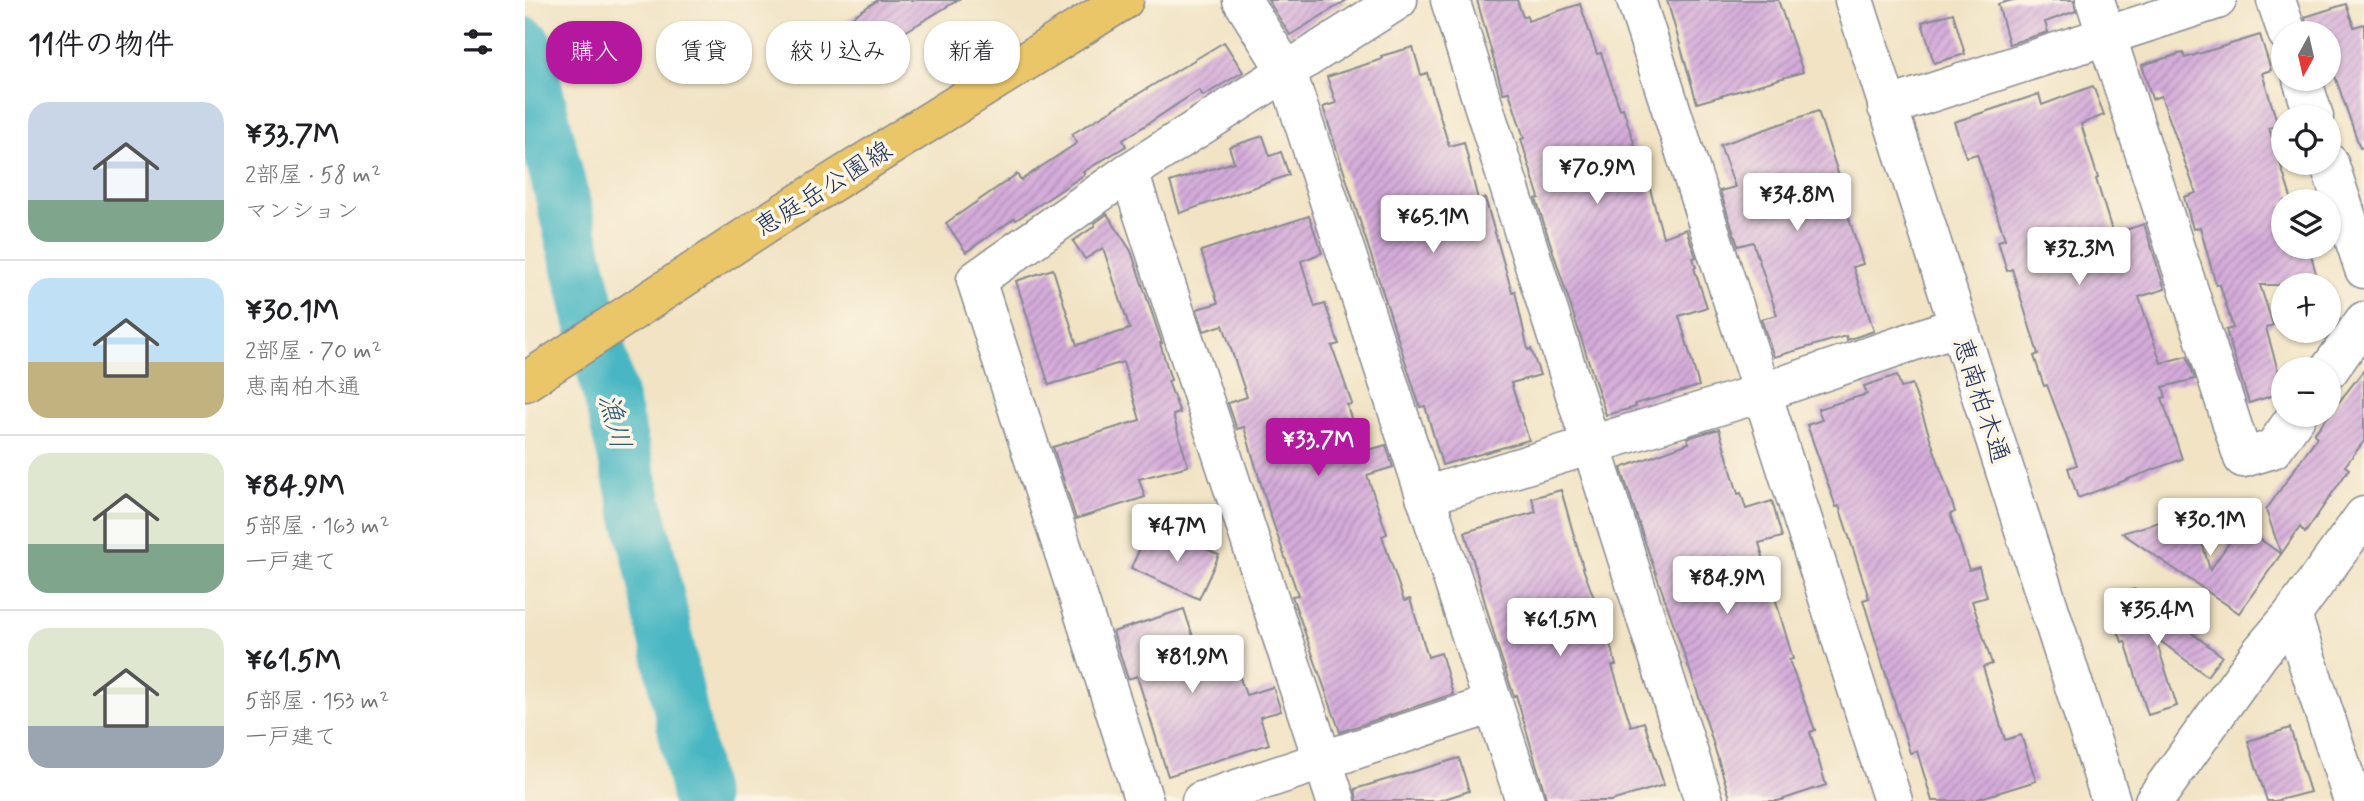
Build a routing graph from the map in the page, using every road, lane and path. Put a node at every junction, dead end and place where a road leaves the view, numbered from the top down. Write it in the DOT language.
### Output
graph roads {
  1 [pos="1124,0"];
  2 [pos="1242,0"];
  3 [pos="1398,0"];
  4 [pos="1450,0"];
  5 [pos="1636,0"];
  6 [pos="1854,0"];
  7 [pos="2095,0"];
  8 [pos="2217,0"];
  9 [pos="2276,0"];
  10 [pos="2283,21"];
  11 [pos="2108,37"];
  12 [pos="1287,72"];
  13 [pos="1887,107"];
  14 [pos="1129,172"];
  15 [pos="2333,175"];
  16 [pos="2364,269"];
  17 [pos="2364,321"];
  18 [pos="1958,326"];
  19 [pos="2338,357"];
  20 [pos="525,382"];
  21 [pos="1761,393"];
  22 [pos="2289,427"];
  23 [pos="1591,447"];
  24 [pos="1425,496"];
  25 [pos="2364,516"];
  26 [pos="2292,615"];
  27 [pos="1493,704"];
  28 [pos="1324,762"];
  29 [pos="1144,801"];
  30 [pos="1201,801"];
  31 [pos="1336,801"];
  32 [pos="1525,801"];
  33 [pos="1704,801"];
  34 [pos="1893,801"];
  35 [pos="2111,801"];
  36 [pos="2154,801"];
  37 [pos="2353,801"];
  1 -- 20 [label="main road, 恵庭岳公園線"];
  2 -- 12 [label="street"];
  3 -- 12 [label="street"];
  4 -- 23 [label="street"];
  5 -- 21 [label="street"];
  6 -- 13 [label="street, 恵南柏木通"];
  7 -- 11 [label="street"];
  8 -- 11 [label="street"];
  9 -- 10 [label="street"];
  11 -- 13 [label="street"];
  11 -- 22 [label="street"];
  12 -- 14 [label="street"];
  12 -- 24 [label="street"];
  13 -- 18 [label="street, 恵南柏木通"];
  14 -- 28 [label="street"];
  14 -- 29 [label="street"];
  15 -- 16 [label="street"];
  17 -- 19 [label="street"];
  18 -- 21 [label="street"];
  18 -- 35 [label="street, 恵南柏木通"];
  21 -- 23 [label="street"];
  21 -- 34 [label="street"];
  23 -- 24 [label="street"];
  23 -- 33 [label="street"];
  24 -- 27 [label="street"];
  25 -- 26 [label="street"];
  26 -- 36 [label="street"];
  26 -- 37 [label="street"];
  27 -- 28 [label="street"];
  27 -- 32 [label="street"];
  28 -- 30 [label="street"];
  28 -- 31 [label="street"];
}
